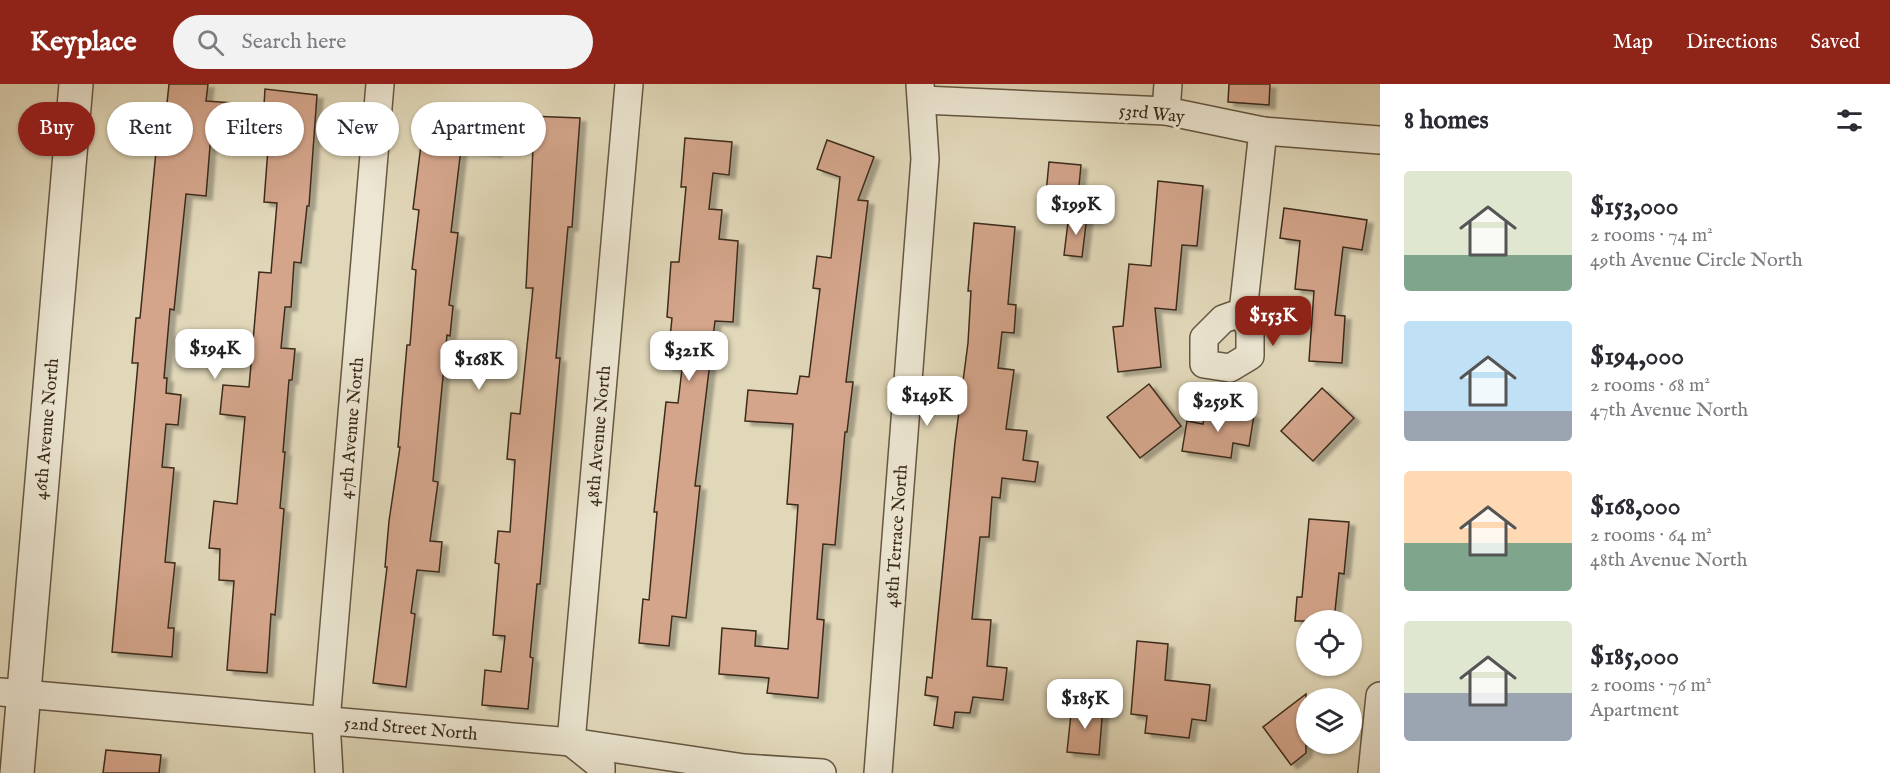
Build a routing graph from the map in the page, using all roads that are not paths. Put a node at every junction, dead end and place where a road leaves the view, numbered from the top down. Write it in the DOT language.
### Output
graph roads {
  1 [pos="76,84"];
  2 [pos="380,84"];
  3 [pos="629,84"];
  4 [pos="1168,84"];
  5 [pos="922,92"];
  6 [pos="1166,111"];
  7 [pos="1263,131"];
  8 [pos="1380,140"];
  9 [pos="1243,312"];
  10 [pos="12,694"];
  11 [pos="1380,696"];
  12 [pos="326,721"];
  13 [pos="571,742"];
  14 [pos="17,773"];
  15 [pos="329,773"];
  16 [pos="601,773"];
  17 [pos="822,773"];
  18 [pos="878,773"];
  19 [pos="1372,773"];
  1 -- 10 [label="street, 46th Avenue North"];
  2 -- 12 [label="street, 47th Avenue North"];
  3 -- 13 [label="street, 48th Avenue North"];
  4 -- 6 [label="street"];
  5 -- 6 [label="street, 53rd Way"];
  5 -- 18 [label="street, 48th Terrace North"];
  6 -- 7 [label="street, 53rd Way"];
  7 -- 8 [label="street, 53rd Way"];
  7 -- 9 [label="street"];
  10 -- 12 [label="street, 52nd Street North"];
  10 -- 14 [label="street, 46th Avenue North"];
  11 -- 19 [label="street"];
  12 -- 13 [label="street, 52nd Street North"];
  12 -- 15 [label="street, 47th Avenue North"];
  13 -- 16 [label="street"];
  13 -- 17 [label="street, 52nd Street North"];
}
